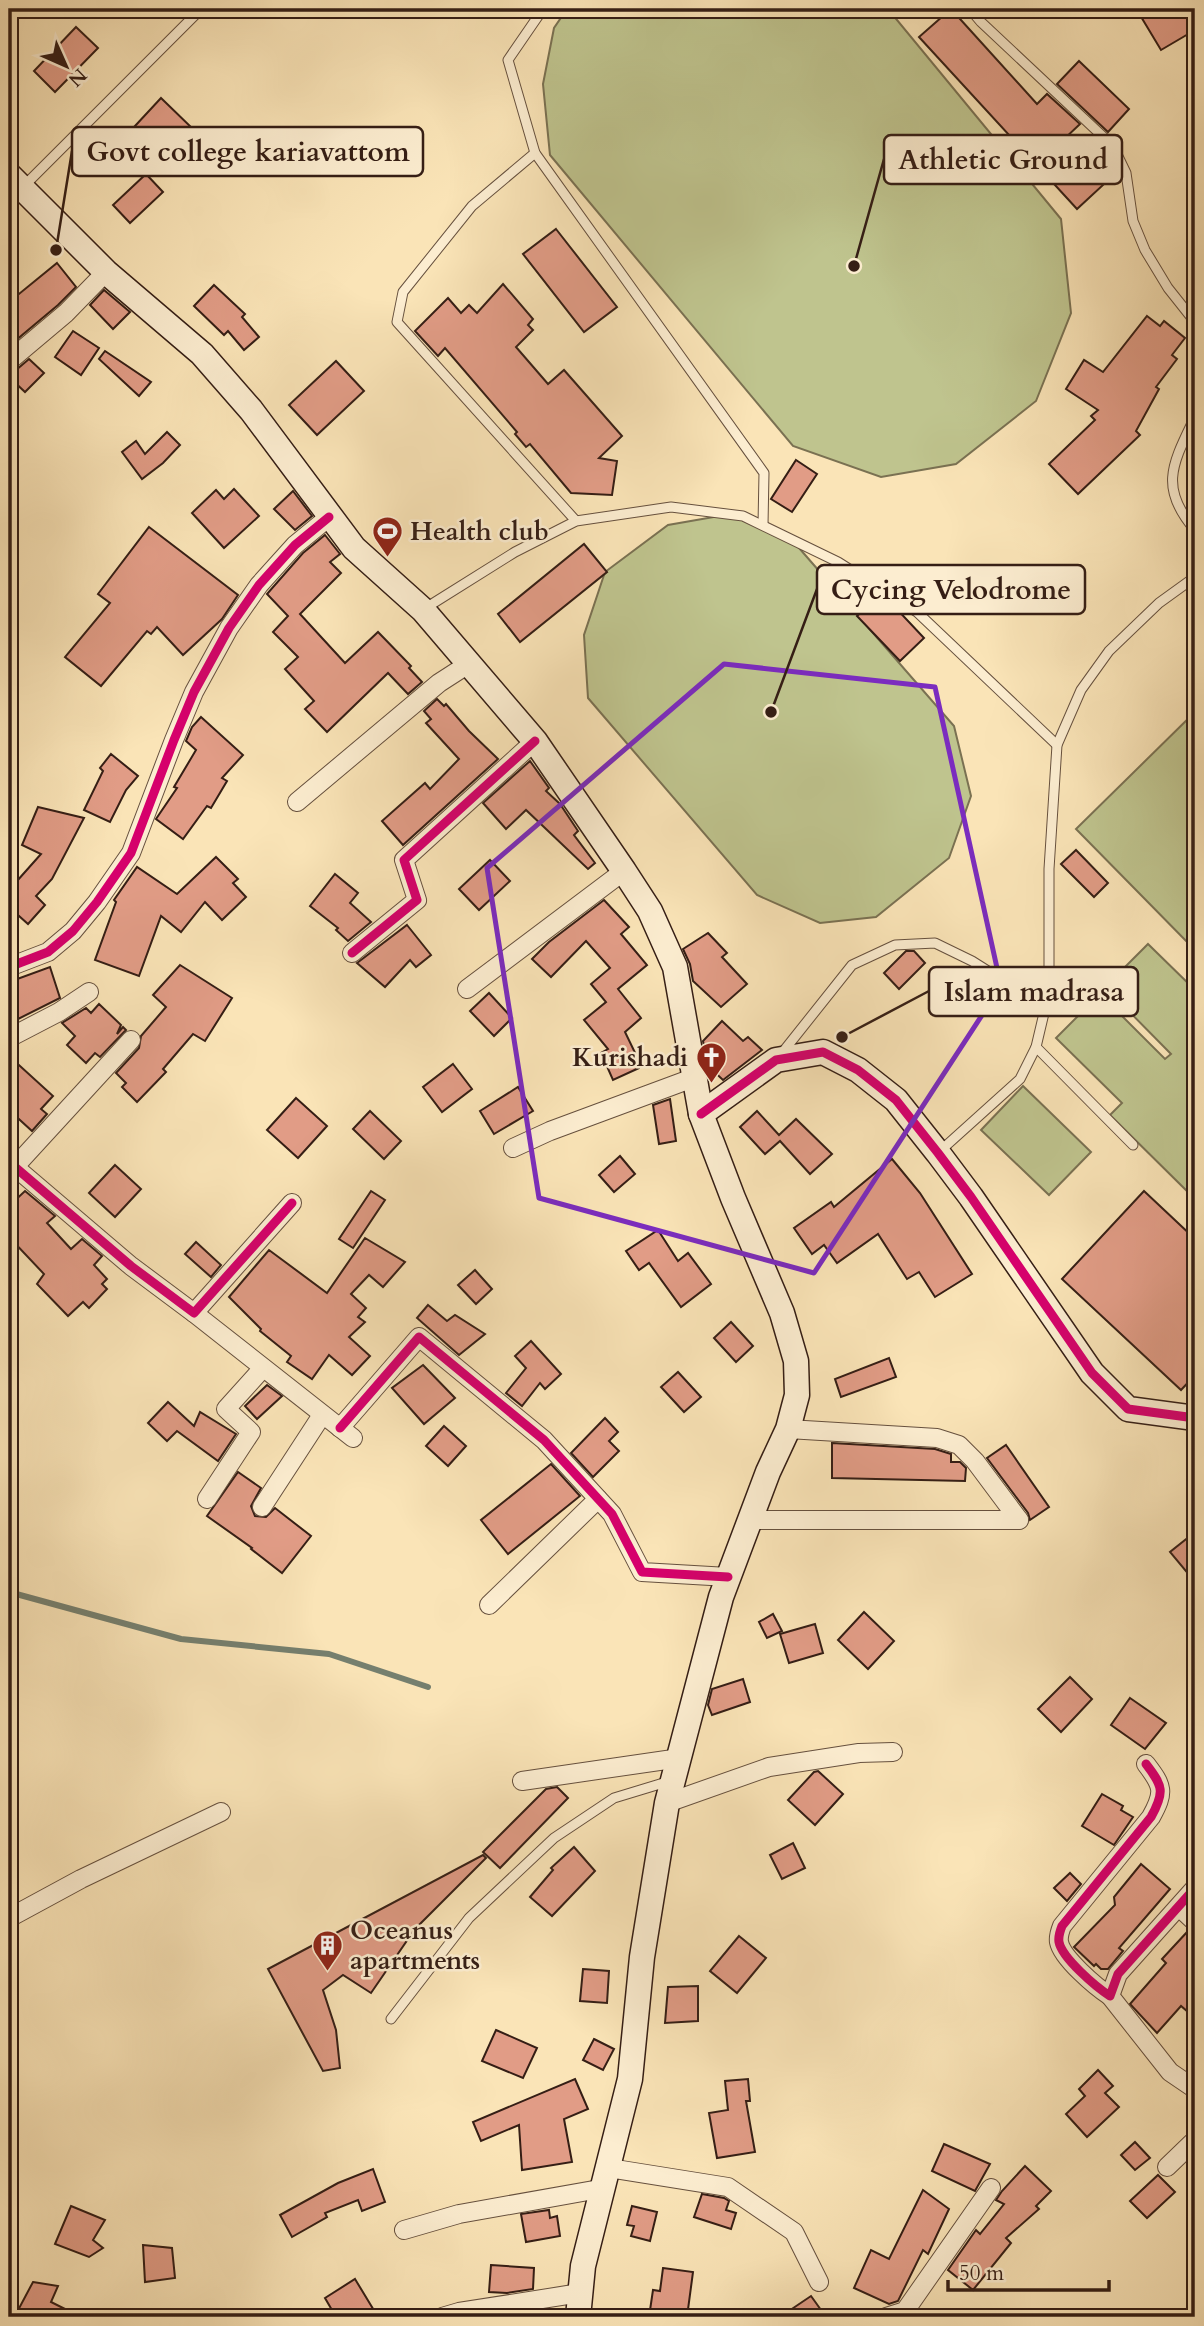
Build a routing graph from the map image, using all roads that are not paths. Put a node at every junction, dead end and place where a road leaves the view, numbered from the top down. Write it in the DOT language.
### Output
graph roads {
  1 [pos="201,9"];
  2 [pos="543,9"];
  3 [pos="970,9"];
  4 [pos="535,153"];
  5 [pos="15,182"];
  6 [pos="106,272"];
  7 [pos="1195,322"];
  8 [pos="9,361"];
  9 [pos="1195,416"];
  10 [pos="329,517"];
  11 [pos="576,521"];
  12 [pos="763,525"];
  13 [pos="1195,530"];
  14 [pos="1195,577"];
  15 [pos="422,610"];
  16 [pos="470,663"];
  17 [pos="535,741"];
  18 [pos="1057,745"];
  19 [pos="297,802"];
  20 [pos="624,871"];
  21 [pos="352,953"];
  22 [pos="9,967"];
  23 [pos="467,989"];
  24 [pos="89,992"];
  25 [pos="1045,1007"];
  26 [pos="9,1038"];
  27 [pos="131,1040"];
  28 [pos="1036,1047"];
  29 [pos="776,1060"];
  30 [pos="693,1078"];
  31 [pos="701,1114"];
  32 [pos="1133,1145"];
  33 [pos="513,1148"];
  34 [pos="939,1153"];
  35 [pos="11,1168"];
  36 [pos="292,1203"];
  37 [pos="194,1313"];
  38 [pos="263,1367"];
  39 [pos="322,1415"];
  40 [pos="1195,1418"];
  41 [pos="789,1429"];
  42 [pos="207,1499"];
  43 [pos="598,1499"];
  44 [pos="262,1507"];
  45 [pos="750,1520"];
  46 [pos="728,1577"];
  47 [pos="489,1605"];
  48 [pos="893,1752"];
  49 [pos="1146,1764"];
  50 [pos="678,1769"];
  51 [pos="522,1781"];
  52 [pos="667,1803"];
  53 [pos="221,1812"];
  54 [pos="1195,1888"];
  55 [pos="1179,1907"];
  56 [pos="9,1918"];
  57 [pos="1195,1922"];
  58 [pos="1110,1996"];
  59 [pos="391,2019"];
  60 [pos="1195,2089"];
  61 [pos="1195,2140"];
  62 [pos="1167,2167"];
  63 [pos="607,2178"];
  64 [pos="991,2188"];
  65 [pos="404,2230"];
  66 [pos="819,2282"];
  67 [pos="579,2305"];
  68 [pos="909,2314"];
  69 [pos="442,2317"];
  70 [pos="886,2317"];
  1 -- 5 [label="lane"];
  2 -- 4 [label="lane"];
  3 -- 7 [label="lane"];
  4 -- 11 [label="lane"];
  4 -- 12 [label="lane"];
  5 -- 6 [label="main road"];
  6 -- 8 [label="street"];
  6 -- 10 [label="main road"];
  9 -- 13 [label="lane"];
  10 -- 15 [label="main road"];
  10 -- 22 [label="street"];
  11 -- 12 [label="lane"];
  11 -- 15 [label="lane"];
  12 -- 18 [label="lane"];
  14 -- 18 [label="lane"];
  15 -- 16 [label="main road"];
  16 -- 17 [label="main road"];
  16 -- 19 [label="street"];
  17 -- 20 [label="main road"];
  17 -- 21 [label="street"];
  18 -- 25 [label="lane"];
  20 -- 23 [label="street"];
  20 -- 30 [label="main road"];
  24 -- 26 [label="street"];
  25 -- 28 [label="lane"];
  25 -- 29 [label="lane"];
  27 -- 35 [label="street"];
  28 -- 32 [label="lane"];
  28 -- 34 [label="lane"];
  29 -- 31 [label="main road"];
  29 -- 34 [label="main road"];
  30 -- 31 [label="main road"];
  30 -- 33 [label="street"];
  31 -- 41 [label="main road"];
  34 -- 40 [label="main road"];
  35 -- 37 [label="street"];
  36 -- 37 [label="street"];
  37 -- 38 [label="street"];
  38 -- 39 [label="street"];
  38 -- 42 [label="street"];
  39 -- 43 [label="street"];
  39 -- 44 [label="street"];
  41 -- 45 [label="main road"];
  41 -- 45 [label="street"];
  43 -- 46 [label="street"];
  43 -- 47 [label="street"];
  45 -- 46 [label="main road"];
  46 -- 50 [label="main road"];
  48 -- 52 [label="street"];
  49 -- 58 [label="street"];
  50 -- 51 [label="street"];
  50 -- 52 [label="main road"];
  50 -- 59 [label="lane"];
  52 -- 63 [label="main road"];
  53 -- 56 [label="street"];
  54 -- 55 [label="street"];
  55 -- 57 [label="street"];
  55 -- 58 [label="street"];
  58 -- 60 [label="street"];
  61 -- 62 [label="street"];
  63 -- 65 [label="street"];
  63 -- 66 [label="street"];
  63 -- 67 [label="main road"];
  64 -- 68 [label="street"];
  67 -- 69 [label="street"];
  68 -- 70 [label="street"];
}
